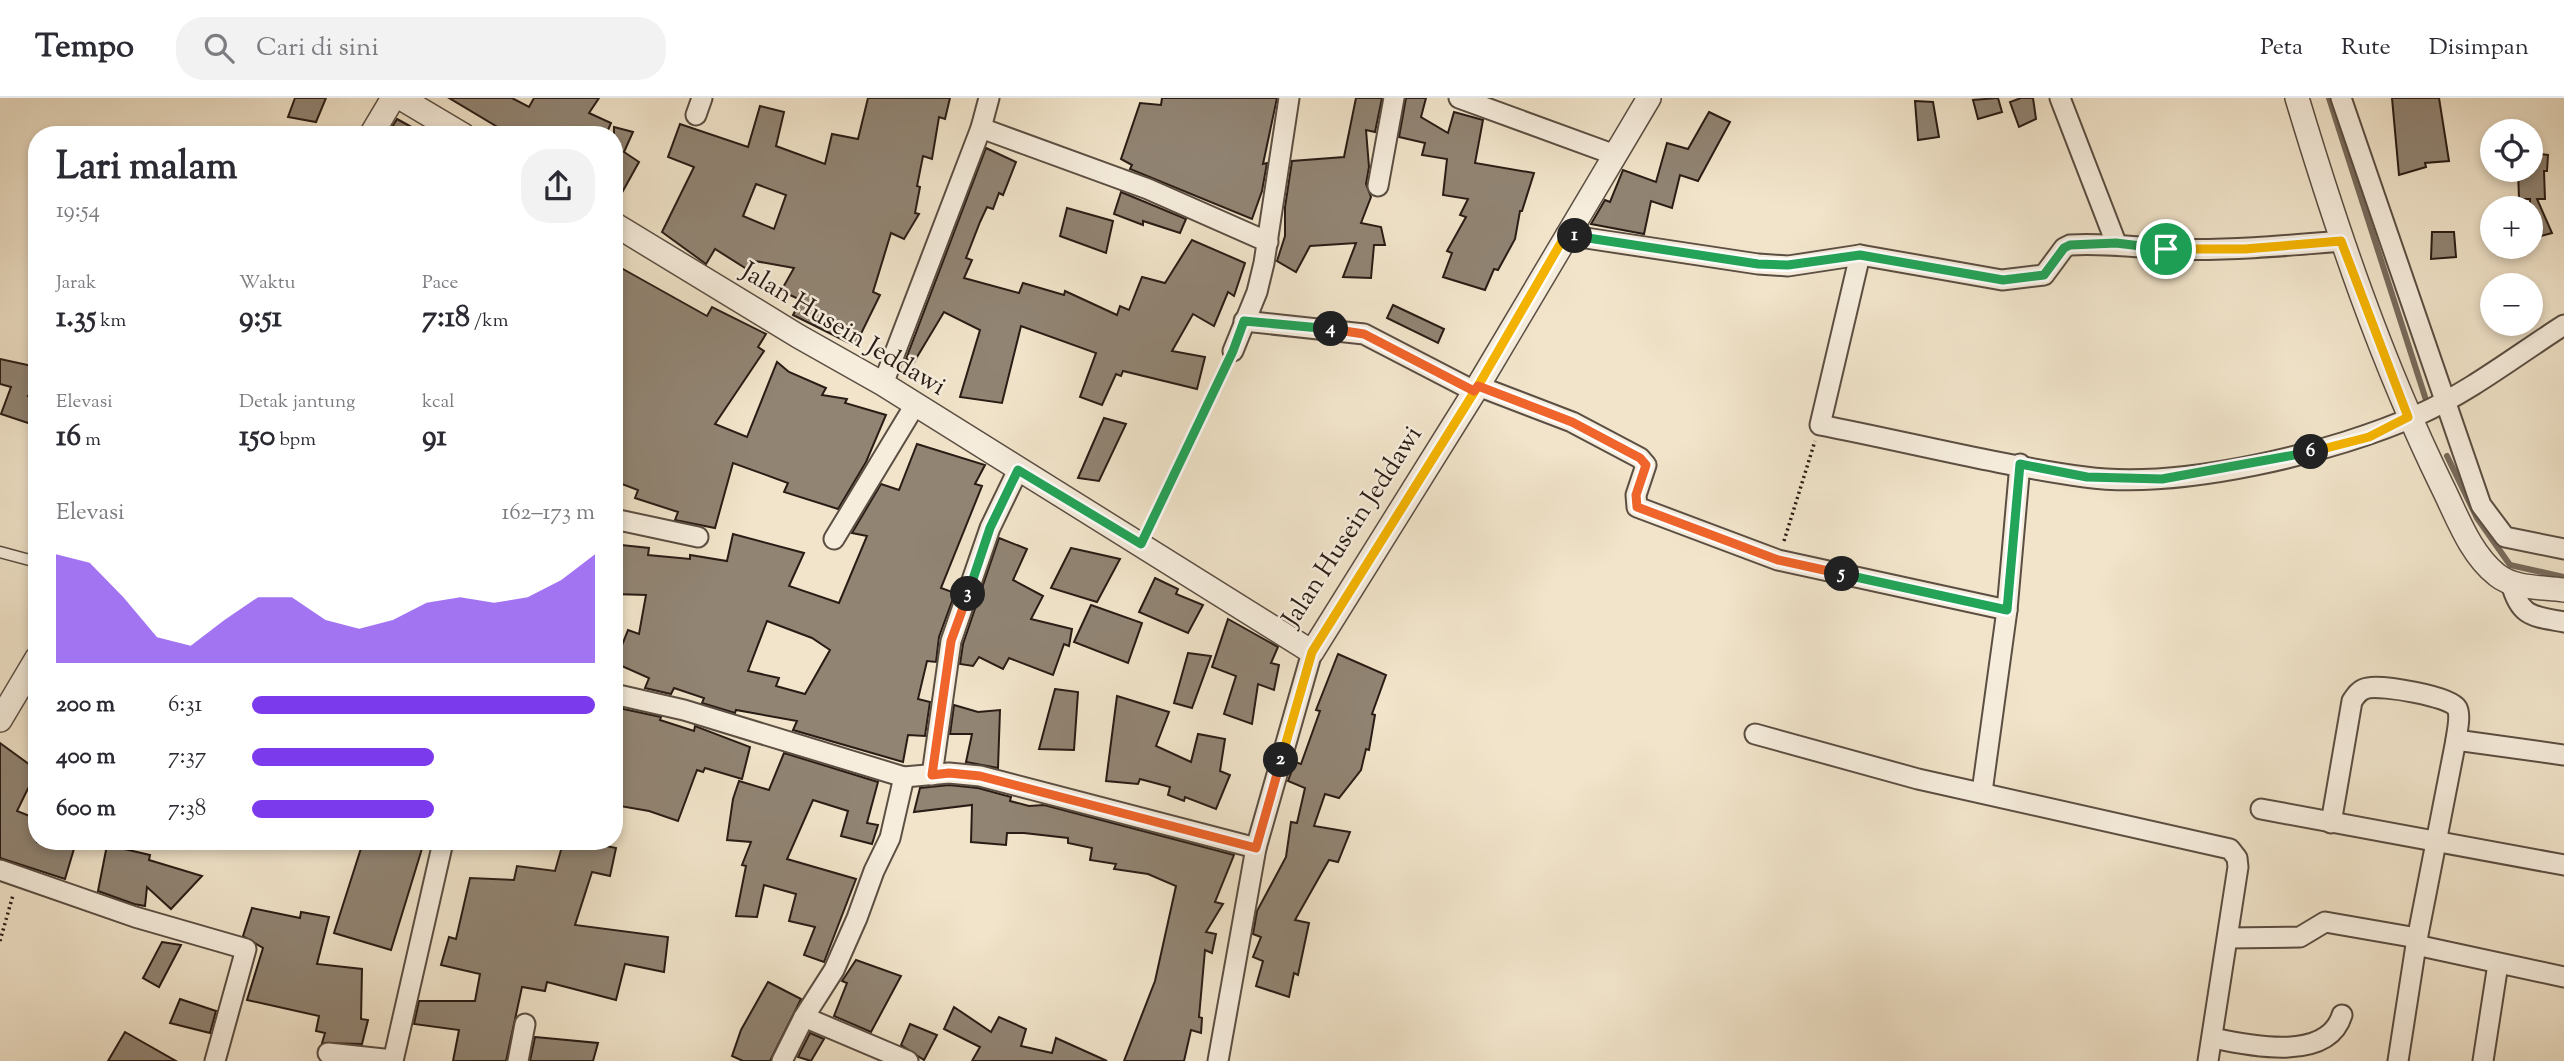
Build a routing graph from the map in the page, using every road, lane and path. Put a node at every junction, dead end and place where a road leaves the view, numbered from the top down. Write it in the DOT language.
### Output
graph roads {
  1 [pos="393,98"];
  2 [pos="401,98"];
  3 [pos="989,98"];
  4 [pos="1289,98"];
  5 [pos="1394,98"];
  6 [pos="1459,98"];
  7 [pos="1649,98"];
  8 [pos="2060,98"];
  9 [pos="2297,98"];
  10 [pos="2342,98"];
  11 [pos="376,126"];
  12 [pos="448,126"];
  13 [pos="981,128"];
  14 [pos="1615,155"];
  15 [pos="1377,186"];
  16 [pos="623,229"];
  17 [pos="1566,234"];
  18 [pos="2341,241"];
  19 [pos="1268,242"];
  20 [pos="2116,243"];
  21 [pos="1860,255"];
  22 [pos="1244,321"];
  23 [pos="2564,325"];
  24 [pos="1233,351"];
  25 [pos="883,384"];
  26 [pos="1476,388"];
  27 [pos="2442,403"];
  28 [pos="915,405"];
  29 [pos="2413,416"];
  30 [pos="1820,425"];
  31 [pos="2020,464"];
  32 [pos="1018,470"];
  33 [pos="623,521"];
  34 [pos="698,537"];
  35 [pos="834,539"];
  36 [pos="1141,544"];
  37 [pos="2564,549"];
  38 [pos="0,552"];
  39 [pos="28,560"];
  40 [pos="1778,560"];
  41 [pos="2511,583"];
  42 [pos="2564,590"];
  43 [pos="2007,610"];
  44 [pos="2564,622"];
  45 [pos="1312,652"];
  46 [pos="28,673"];
  47 [pos="623,696"];
  48 [pos="0,720"];
  49 [pos="1755,734"];
  50 [pos="2456,740"];
  51 [pos="2564,755"];
  52 [pos="932,775"];
  53 [pos="904,778"];
  54 [pos="1982,792"];
  55 [pos="2261,809"];
  56 [pos="2331,823"];
  57 [pos="2436,843"];
  58 [pos="1256,848"];
  59 [pos="441,850"];
  60 [pos="2564,865"];
  61 [pos="9,873"];
  62 [pos="2228,938"];
  63 [pos="0,940"];
  64 [pos="2417,942"];
  65 [pos="2498,964"];
  66 [pos="2564,977"];
  67 [pos="2342,1015"];
  68 [pos="804,1017"];
  69 [pos="525,1024"];
  70 [pos="2213,1038"];
  71 [pos="328,1053"];
  72 [pos="215,1061"];
  73 [pos="393,1061"];
  74 [pos="518,1061"];
  75 [pos="782,1061"];
  76 [pos="908,1061"];
  77 [pos="1218,1061"];
  78 [pos="2208,1061"];
  79 [pos="2398,1061"];
  80 [pos="2483,1061"];
  1 -- 11 [label="street"];
  2 -- 12 [label="street"];
  3 -- 13 [label="street"];
  4 -- 19 [label="street"];
  5 -- 15 [label="street"];
  6 -- 14 [label="street"];
  7 -- 14 [label="street, Jalan Husein Jeddawi"];
  8 -- 20 [label="street"];
  9 -- 18 [label="street"];
  10 -- 27 [label="street"];
  13 -- 19 [label="street"];
  13 -- 25 [label="street"];
  14 -- 17 [label="street, Jalan Husein Jeddawi"];
  16 -- 25 [label="street, Jalan Husein Jeddawi"];
  17 -- 21 [label="street"];
  17 -- 26 [label="street, Jalan Husein Jeddawi"];
  18 -- 20 [label="street"];
  18 -- 29 [label="street"];
  19 -- 22 [label="street"];
  20 -- 21 [label="street"];
  21 -- 30 [label="street"];
  22 -- 24 [label="street"];
  22 -- 26 [label="street"];
  23 -- 27 [label="street"];
  24 -- 36 [label="path"];
  25 -- 28 [label="street, Jalan Husein Jeddawi"];
  26 -- 40 [label="street"];
  26 -- 45 [label="street, Jalan Husein Jeddawi"];
  27 -- 29 [label="street"];
  27 -- 37 [label="street"];
  28 -- 32 [label="street, Jalan Husein Jeddawi"];
  28 -- 35 [label="street"];
  29 -- 31 [label="street"];
  29 -- 41 [label="street"];
  30 -- 31 [label="street"];
  30 -- 40 [label="path"];
  31 -- 43 [label="street"];
  32 -- 36 [label="street, Jalan Husein Jeddawi"];
  32 -- 52 [label="street"];
  33 -- 34 [label="street"];
  36 -- 45 [label="street, Jalan Husein Jeddawi"];
  38 -- 39 [label="lane"];
  40 -- 43 [label="street"];
  41 -- 42 [label="street"];
  41 -- 44 [label="street"];
  43 -- 54 [label="street"];
  45 -- 58 [label="street"];
  46 -- 48 [label="street"];
  47 -- 53 [label="street"];
  49 -- 54 [label="street"];
  50 -- 51 [label="street"];
  50 -- 56 [label="street"];
  50 -- 57 [label="street"];
  52 -- 53 [label="street"];
  52 -- 58 [label="street"];
  53 -- 68 [label="street"];
  54 -- 62 [label="street"];
  55 -- 56 [label="street"];
  56 -- 57 [label="street"];
  57 -- 60 [label="street"];
  57 -- 64 [label="street"];
  58 -- 77 [label="street"];
  59 -- 73 [label="street"];
  61 -- 63 [label="path"];
  61 -- 72 [label="street"];
  62 -- 64 [label="street"];
  62 -- 70 [label="street"];
  64 -- 65 [label="street"];
  64 -- 79 [label="street"];
  65 -- 66 [label="street"];
  65 -- 80 [label="street"];
  67 -- 70 [label="street"];
  68 -- 75 [label="street"];
  68 -- 76 [label="street"];
  69 -- 74 [label="street"];
  70 -- 78 [label="street"];
  71 -- 73 [label="street"];
}
